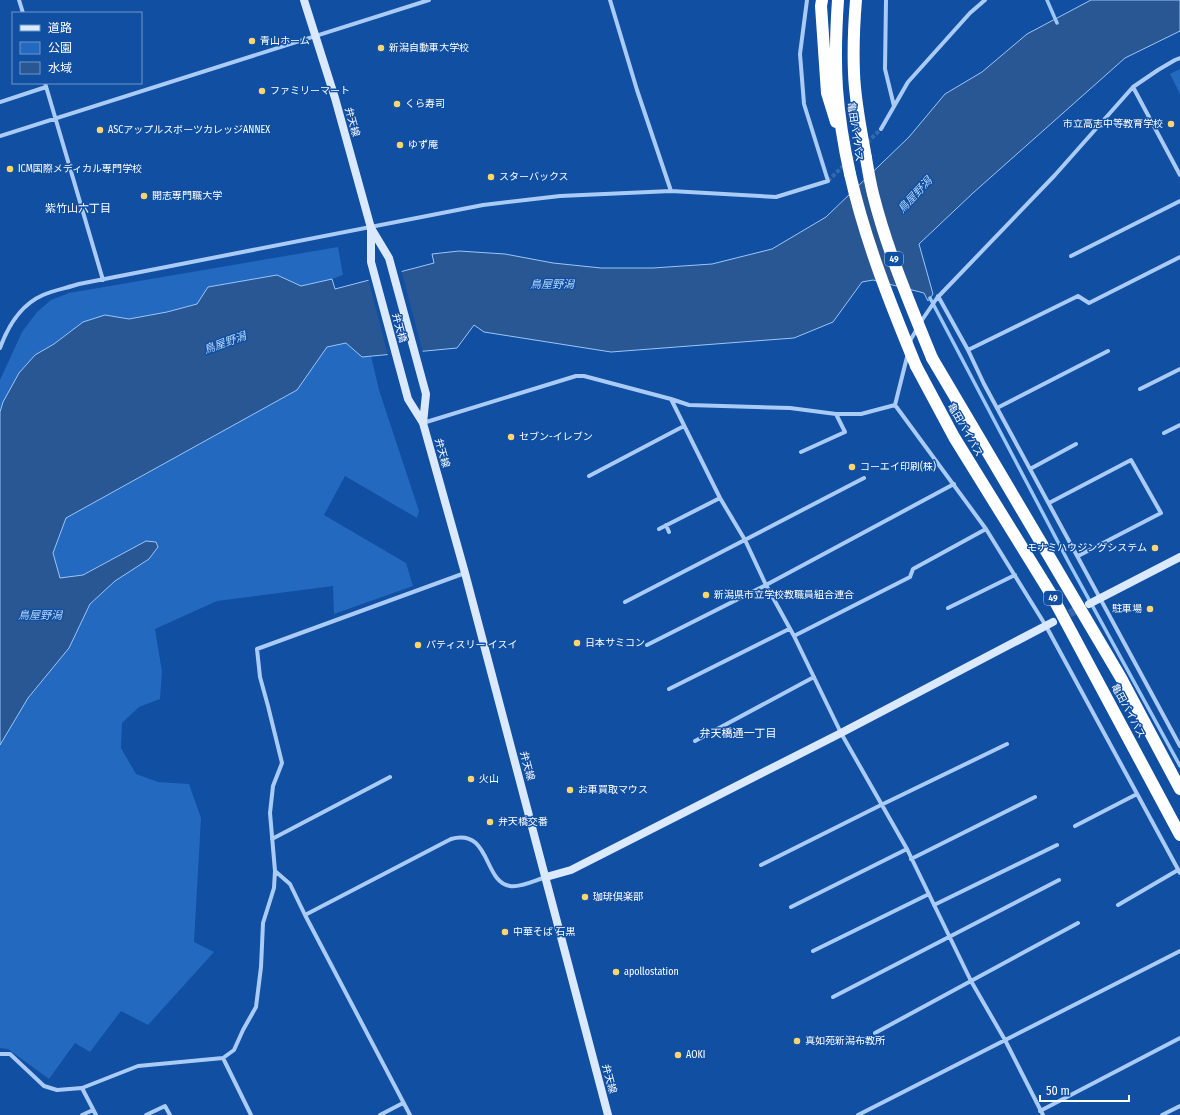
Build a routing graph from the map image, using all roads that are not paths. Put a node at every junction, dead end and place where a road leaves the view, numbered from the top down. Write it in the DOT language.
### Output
graph roads {
  1 [pos="19,0"];
  2 [pos="304,0"];
  3 [pos="429,0"];
  4 [pos="610,0"];
  5 [pos="807,0"];
  6 [pos="822,0"];
  7 [pos="838,0"];
  8 [pos="856,0"];
  9 [pos="886,0"];
  10 [pos="985,0"];
  11 [pos="23,12"];
  12 [pos="316,36"];
  13 [pos="1180,58"];
  14 [pos="45,85"];
  15 [pos="1133,88"];
  16 [pos="0,102"];
  17 [pos="894,106"];
  18 [pos="55,118"];
  19 [pos="881,129"];
  20 [pos="0,136"];
  21 [pos="846,156"];
  22 [pos="1180,175"];
  23 [pos="671,191"];
  24 [pos="1180,201"];
  25 [pos="372,228"];
  26 [pos="1071,256"];
  27 [pos="1180,258"];
  28 [pos="103,280"];
  29 [pos="938,297"];
  30 [pos="0,348"];
  31 [pos="968,350"];
  32 [pos="1108,351"];
  33 [pos="1180,369"];
  34 [pos="1140,389"];
  35 [pos="671,399"];
  36 [pos="895,405"];
  37 [pos="997,408"];
  38 [pos="836,414"];
  39 [pos="424,423"];
  40 [pos="1180,425"];
  41 [pos="684,426"];
  42 [pos="1164,433"];
  43 [pos="1076,444"];
  44 [pos="801,452"];
  45 [pos="1030,469"];
  46 [pos="589,476"];
  47 [pos="864,478"];
  48 [pos="954,484"];
  49 [pos="720,498"];
  50 [pos="1049,503"];
  51 [pos="666,525"];
  52 [pos="659,528"];
  53 [pos="986,529"];
  54 [pos="669,532"];
  55 [pos="745,540"];
  56 [pos="1078,556"];
  57 [pos="1180,557"];
  58 [pos="465,573"];
  59 [pos="1015,575"];
  60 [pos="766,586"];
  61 [pos="1095,601"];
  62 [pos="625,602"];
  63 [pos="948,608"];
  64 [pos="1049,624"];
  65 [pos="789,629"];
  66 [pos="794,636"];
  67 [pos="647,645"];
  68 [pos="814,677"];
  69 [pos="669,690"];
  70 [pos="841,733"];
  71 [pos="1178,740"];
  72 [pos="695,741"];
  73 [pos="1007,744"];
  74 [pos="1180,746"];
  75 [pos="390,776"];
  76 [pos="1180,789"];
  77 [pos="1137,794"];
  78 [pos="1036,797"];
  79 [pos="881,805"];
  80 [pos="1074,826"];
  81 [pos="1180,835"];
  82 [pos="272,839"];
  83 [pos="1057,845"];
  84 [pos="906,849"];
  85 [pos="911,859"];
  86 [pos="761,865"];
  87 [pos="275,871"];
  88 [pos="1179,872"];
  89 [pos="546,877"];
  90 [pos="1059,880"];
  91 [pos="929,894"];
  92 [pos="934,905"];
  93 [pos="1118,905"];
  94 [pos="791,907"];
  95 [pos="305,915"];
  96 [pos="1078,923"];
  97 [pos="950,937"];
  98 [pos="813,951"];
  99 [pos="1180,951"];
  100 [pos="971,981"];
  101 [pos="833,997"];
  102 [pos="875,1033"];
  103 [pos="1180,1038"];
  104 [pos="1005,1040"];
  105 [pos="0,1054"];
  106 [pos="223,1058"];
  107 [pos="82,1088"];
  108 [pos="403,1103"];
  109 [pos="1180,1106"];
  110 [pos="93,1110"];
  111 [pos="1041,1113"];
  112 [pos="82,1115"];
  113 [pos="96,1115"];
  114 [pos="146,1115"];
  115 [pos="170,1115"];
  116 [pos="251,1115"];
  117 [pos="380,1115"];
  118 [pos="410,1115"];
  119 [pos="608,1115"];
  120 [pos="858,1115"];
  121 [pos="1162,1115"];
  1 -- 11 [label="street"];
  2 -- 12 [label="street, 弁天線"];
  3 -- 12 [label="street"];
  4 -- 23 [label="street"];
  5 -- 23 [label="street"];
  6 -- 21 [label="highway"];
  7 -- 21 [label="highway, 亀田バイパス / 49"];
  8 -- 76 [label="highway, 亀田バイパス / 49, bridge"];
  9 -- 17 [label="street"];
  10 -- 17 [label="street"];
  12 -- 18 [label="street"];
  12 -- 25 [label="street, 弁天線"];
  13 -- 15 [label="street"];
  14 -- 16 [label="street"];
  14 -- 18 [label="street"];
  15 -- 22 [label="street"];
  15 -- 29 [label="street"];
  17 -- 19 [label="street"];
  18 -- 20 [label="street"];
  18 -- 28 [label="street"];
  21 -- 81 [label="highway, 亀田バイパス / 49, bridge"];
  23 -- 25 [label="street"];
  24 -- 26 [label="street"];
  25 -- 28 [label="street"];
  25 -- 39 [label="street, 弁天橋"];
  25 -- 39 [label="street, 弁天橋"];
  27 -- 31 [label="street"];
  28 -- 30 [label="street"];
  29 -- 31 [label="street"];
  29 -- 36 [label="street"];
  31 -- 37 [label="street"];
  32 -- 37 [label="street"];
  33 -- 34 [label="street"];
  35 -- 38 [label="street"];
  35 -- 39 [label="street"];
  35 -- 41 [label="street"];
  36 -- 38 [label="street"];
  36 -- 48 [label="street"];
  37 -- 45 [label="street"];
  38 -- 44 [label="street"];
  39 -- 58 [label="street, 弁天線"];
  40 -- 42 [label="street"];
  41 -- 46 [label="street"];
  41 -- 49 [label="street"];
  43 -- 45 [label="street"];
  45 -- 50 [label="street"];
  47 -- 55 [label="street"];
  48 -- 53 [label="street"];
  48 -- 60 [label="street"];
  49 -- 51 [label="street"];
  49 -- 55 [label="street"];
  50 -- 56 [label="street"];
  50 -- 56 [label="street"];
  51 -- 52 [label="street"];
  51 -- 54 [label="street"];
  53 -- 59 [label="street"];
  53 -- 66 [label="street"];
  55 -- 60 [label="street"];
  55 -- 62 [label="street"];
  56 -- 61 [label="street"];
  57 -- 61 [label="street"];
  58 -- 82 [label="street"];
  58 -- 89 [label="street, 弁天線"];
  59 -- 63 [label="street"];
  59 -- 64 [label="street"];
  60 -- 65 [label="street"];
  60 -- 67 [label="street"];
  61 -- 71 [label="street"];
  64 -- 70 [label="street"];
  64 -- 77 [label="street"];
  65 -- 66 [label="street"];
  65 -- 69 [label="street"];
  66 -- 68 [label="street"];
  68 -- 70 [label="street"];
  68 -- 72 [label="street"];
  70 -- 79 [label="street"];
  70 -- 89 [label="street"];
  71 -- 74 [label="street"];
  73 -- 79 [label="street"];
  75 -- 82 [label="street"];
  77 -- 80 [label="street"];
  77 -- 88 [label="street"];
  78 -- 85 [label="street"];
  79 -- 84 [label="street"];
  79 -- 86 [label="street"];
  82 -- 87 [label="street"];
  83 -- 92 [label="street"];
  84 -- 85 [label="street"];
  84 -- 94 [label="street"];
  85 -- 91 [label="street"];
  87 -- 95 [label="street"];
  87 -- 106 [label="street"];
  88 -- 93 [label="street"];
  89 -- 95 [label="street"];
  89 -- 119 [label="street, 弁天線"];
  90 -- 97 [label="street"];
  91 -- 92 [label="street"];
  91 -- 98 [label="street"];
  92 -- 97 [label="street"];
  95 -- 108 [label="street"];
  96 -- 100 [label="street"];
  97 -- 100 [label="street"];
  97 -- 101 [label="street"];
  99 -- 104 [label="street"];
  100 -- 102 [label="street"];
  100 -- 104 [label="street"];
  103 -- 111 [label="street"];
  104 -- 111 [label="street"];
  104 -- 120 [label="street"];
  105 -- 107 [label="street"];
  106 -- 107 [label="street"];
  106 -- 116 [label="street"];
  107 -- 110 [label="street"];
  108 -- 117 [label="street"];
  108 -- 118 [label="street"];
  109 -- 121 [label="street"];
  110 -- 112 [label="street"];
  110 -- 113 [label="street"];
  114 -- 115 [label="street"];
}
